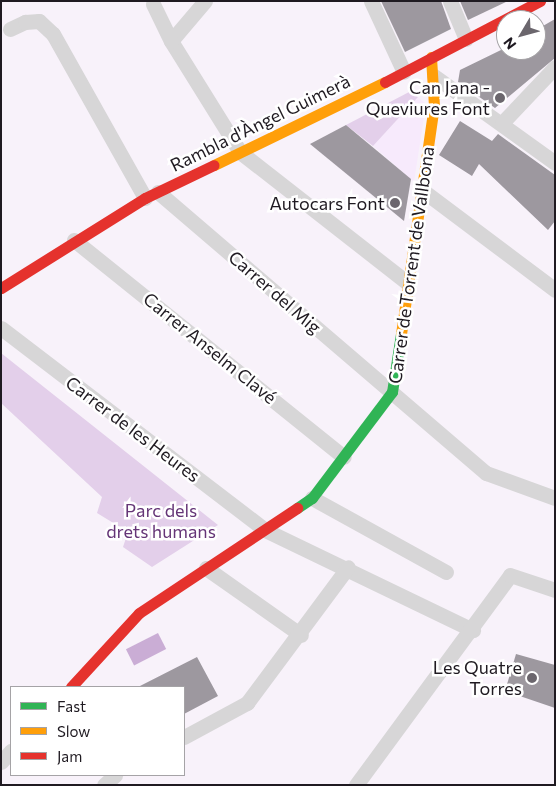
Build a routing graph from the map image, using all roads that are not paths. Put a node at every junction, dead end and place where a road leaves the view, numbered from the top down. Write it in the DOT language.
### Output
graph roads {
  1 [pos="205,1"];
  2 [pos="371,1"];
  3 [pos="450,1"];
  4 [pos="536,2"];
  5 [pos="153,4"];
  6 [pos="10,29"];
  7 [pos="466,40"];
  8 [pos="171,41"];
  9 [pos="431,57"];
  10 [pos="555,67"];
  11 [pos="404,72"];
  12 [pos="434,76"];
  13 [pos="502,123"];
  14 [pos="240,152"];
  15 [pos="555,163"];
  16 [pos="422,190"];
  17 [pos="152,195"];
  18 [pos="74,240"];
  19 [pos="409,284"];
  20 [pos="1,288"];
  21 [pos="555,290"];
  22 [pos="1,328"];
  23 [pos="392,392"];
  24 [pos="344,457"];
  25 [pos="312,498"];
  26 [pos="555,498"];
  27 [pos="265,530"];
  28 [pos="348,567"];
  29 [pos="206,568"];
  30 [pos="446,572"];
  31 [pos="555,590"];
  32 [pos="473,630"];
  33 [pos="302,635"];
  34 [pos="72,686"];
  35 [pos="185,736"];
  36 [pos="114,776"];
  37 [pos="104,785"];
  38 [pos="356,785"];
  1 -- 8 [label="street"];
  2 -- 11 [label="street"];
  3 -- 7 [label="street"];
  4 -- 7 [label="street, Rambla d'Àngel Guimerà"];
  5 -- 8 [label="street"];
  6 -- 17 [label="street"];
  7 -- 9 [label="street, Rambla d'Àngel Guimerà"];
  8 -- 14 [label="street"];
  9 -- 11 [label="street, Rambla d'Àngel Guimerà"];
  9 -- 12 [label="street, Carrer de Torrent de Vallbona"];
  10 -- 13 [label="street"];
  11 -- 14 [label="street, Rambla d'Àngel Guimerà"];
  12 -- 13 [label="street"];
  12 -- 16 [label="street, Carrer de Torrent de Vallbona"];
  13 -- 15 [label="street"];
  14 -- 17 [label="street, Rambla d'Àngel Guimerà"];
  14 -- 19 [label="street"];
  16 -- 19 [label="street, Carrer de Torrent de Vallbona"];
  16 -- 21 [label="street"];
  17 -- 18 [label="street, Rambla d'Àngel Guimerà"];
  17 -- 23 [label="street, Carrer del Mig"];
  18 -- 20 [label="street, Rambla d'Àngel Guimerà"];
  18 -- 24 [label="street, Carrer Anselm Clavé"];
  19 -- 23 [label="street, Carrer de Torrent de Vallbona"];
  22 -- 27 [label="street, Carrer de les Heures"];
  23 -- 24 [label="street, Carrer de Torrent de Vallbona"];
  23 -- 26 [label="street, Carrer del Mig"];
  24 -- 25 [label="street, Carrer de Torrent de Vallbona"];
  25 -- 27 [label="street, Carrer de Torrent de Vallbona"];
  25 -- 30 [label="street"];
  27 -- 28 [label="street, Carrer de les Heures"];
  27 -- 29 [label="street, Carrer de Torrent de Vallbona"];
  28 -- 32 [label="street, Carrer de les Heures"];
  28 -- 33 [label="street"];
  29 -- 33 [label="street"];
  29 -- 34 [label="street, Carrer de Torrent de Vallbona"];
  31 -- 32 [label="street"];
  32 -- 38 [label="street"];
  33 -- 35 [label="street"];
  36 -- 37 [label="street"];
}
